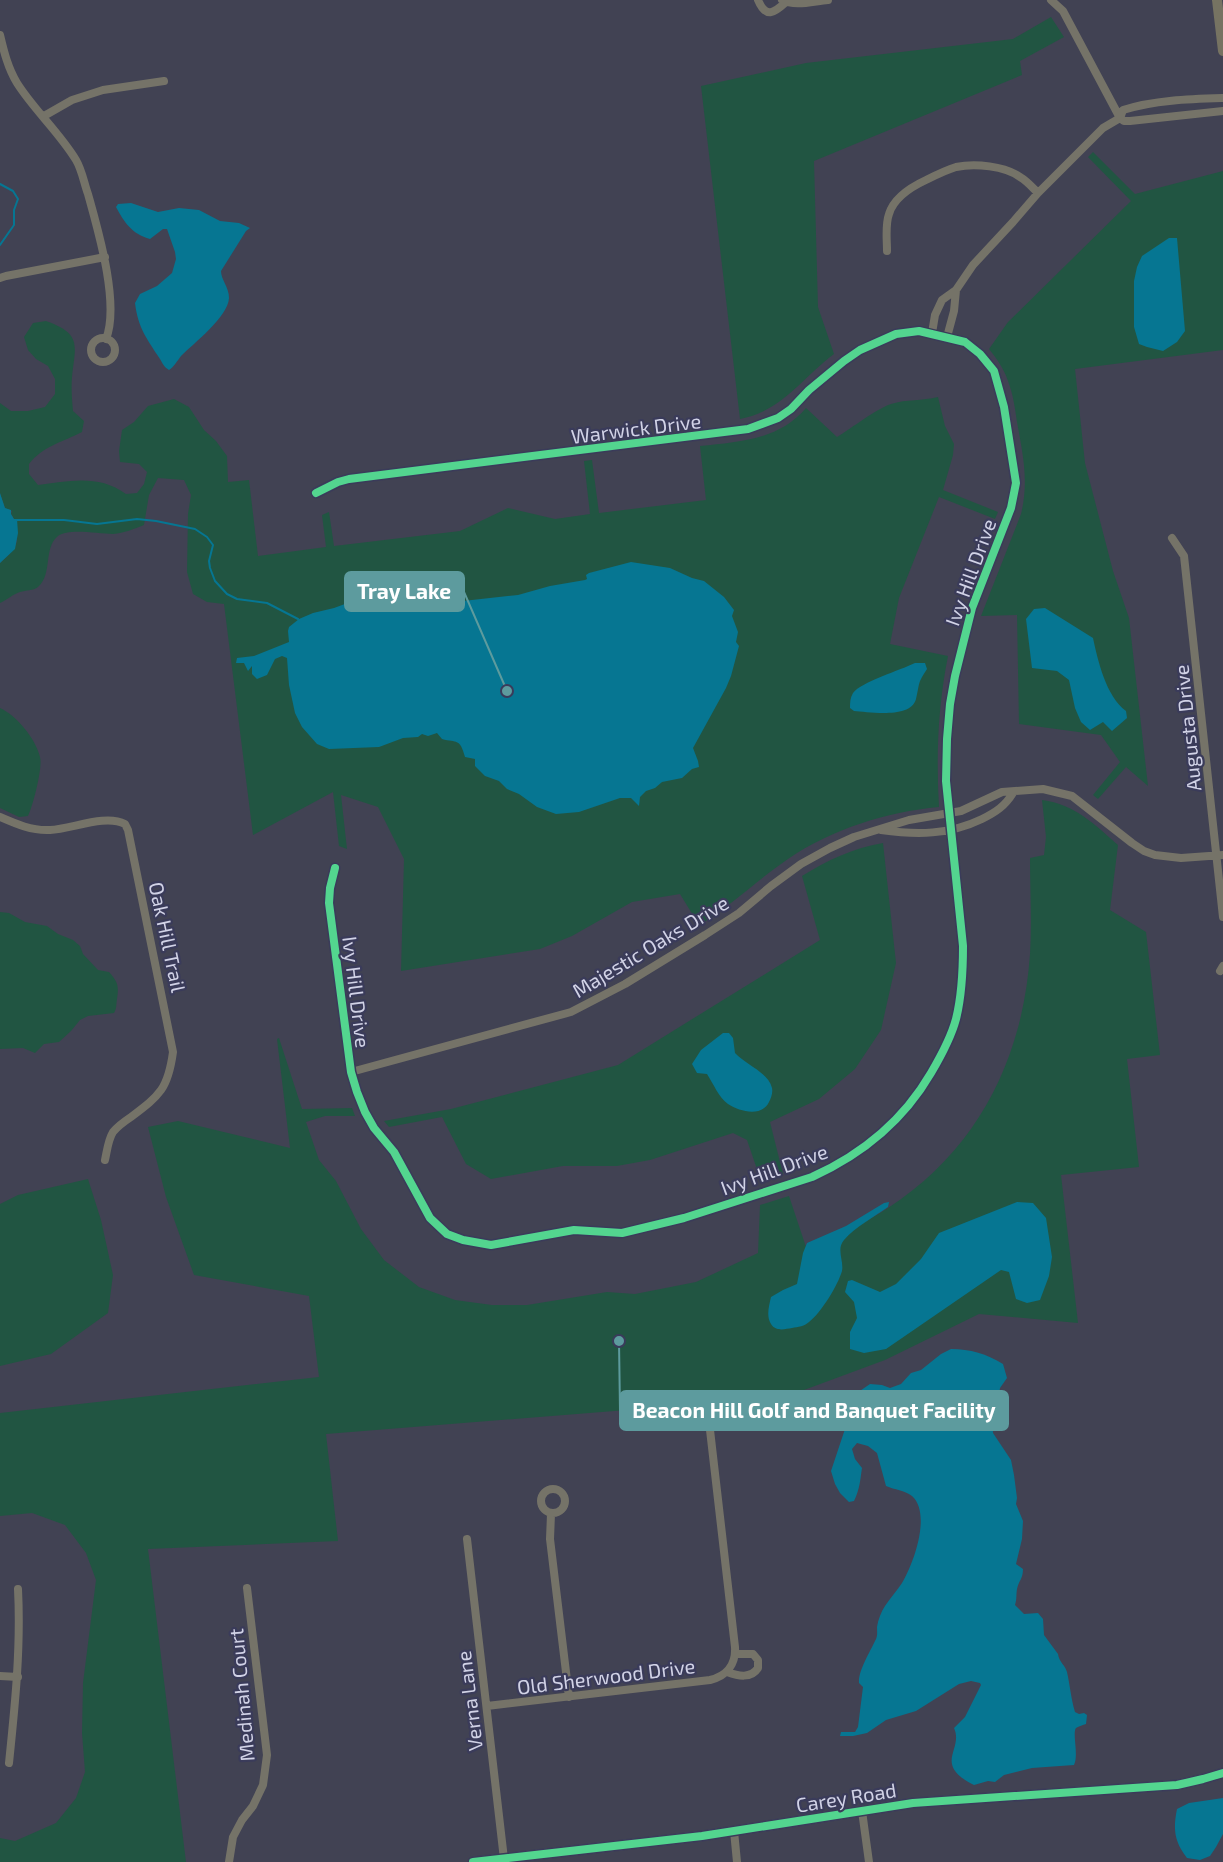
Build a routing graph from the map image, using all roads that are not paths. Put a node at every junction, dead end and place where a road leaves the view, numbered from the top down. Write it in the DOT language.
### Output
graph roads {
  1 [pos="758,0"];
  2 [pos="828,0"];
  3 [pos="1217,0"];
  4 [pos="784,1"];
  5 [pos="1055,1"];
  6 [pos="0,36"];
  7 [pos="1223,51"];
  8 [pos="164,81"];
  9 [pos="1223,98"];
  10 [pos="1223,111"];
  11 [pos="44,116"];
  12 [pos="1120,118"];
  13 [pos="1038,193"];
  14 [pos="887,251"];
  15 [pos="105,257"];
  16 [pos="0,278"];
  17 [pos="956,290"];
  18 [pos="932,333"];
  19 [pos="947,337"];
  20 [pos="106,339"];
  21 [pos="316,493"];
  22 [pos="1172,538"];
  23 [pos="1013,792"];
  24 [pos="950,814"];
  25 [pos="0,817"];
  26 [pos="880,830"];
  27 [pos="950,831"];
  28 [pos="1220,855"];
  29 [pos="335,868"];
  30 [pos="1223,917"];
  31 [pos="351,1072"];
  32 [pos="105,1160"];
  33 [pos="710,1430"];
  34 [pos="551,1514"];
  35 [pos="467,1539"];
  36 [pos="247,1588"];
  37 [pos="18,1589"];
  38 [pos="735,1654"];
  39 [pos="727,1672"];
  40 [pos="0,1676"];
  41 [pos="18,1677"];
  42 [pos="568,1697"];
  43 [pos="486,1706"];
  44 [pos="9,1763"];
  45 [pos="1223,1773"];
  46 [pos="862,1811"];
  47 [pos="734,1831"];
  48 [pos="504,1858"];
  49 [pos="229,1862"];
  50 [pos="476,1862"];
  51 [pos="737,1862"];
  52 [pos="868,1862"];
  1 -- 4 [label="street"];
  2 -- 4 [label="street"];
  3 -- 7 [label="street"];
  5 -- 12 [label="street"];
  6 -- 11 [label="street"];
  8 -- 11 [label="street"];
  9 -- 12 [label="street"];
  10 -- 12 [label="street"];
  11 -- 15 [label="street"];
  12 -- 13 [label="street"];
  13 -- 14 [label="street"];
  13 -- 17 [label="street"];
  15 -- 16 [label="street"];
  15 -- 20 [label="street"];
  17 -- 18 [label="street"];
  17 -- 19 [label="street"];
  18 -- 19 [label="street, Ivy Hill Drive"];
  18 -- 21 [label="street, Warwick Drive"];
  19 -- 24 [label="street, Ivy Hill Drive"];
  22 -- 28 [label="street, Augusta Drive"];
  23 -- 24 [label="street, Majestic Oaks Drive"];
  23 -- 27 [label="street, Majestic Oaks Drive"];
  23 -- 28 [label="street, Majestic Oaks Drive"];
  24 -- 26 [label="street, Majestic Oaks Drive"];
  24 -- 27 [label="street, Ivy Hill Drive"];
  25 -- 32 [label="street, Oak Hill Trail"];
  26 -- 27 [label="street, Majestic Oaks Drive"];
  26 -- 31 [label="street, Majestic Oaks Drive"];
  27 -- 31 [label="street, Ivy Hill Drive"];
  28 -- 30 [label="street, Augusta Drive"];
  29 -- 31 [label="street, Ivy Hill Drive"];
  33 -- 38 [label="street"];
  34 -- 42 [label="street"];
  35 -- 43 [label="street, Verna Lane"];
  36 -- 49 [label="street, Medinah Court"];
  37 -- 41 [label="street"];
  38 -- 39 [label="street"];
  38 -- 39 [label="street, Old Sherwood Drive"];
  39 -- 42 [label="street, Old Sherwood Drive"];
  40 -- 41 [label="street"];
  41 -- 44 [label="street"];
  42 -- 43 [label="street, Old Sherwood Drive"];
  43 -- 48 [label="street, Verna Lane"];
  45 -- 46 [label="street, Carey Road"];
  46 -- 47 [label="street, Carey Road"];
  46 -- 52 [label="street"];
  47 -- 48 [label="street, Carey Road"];
  47 -- 51 [label="street"];
  48 -- 50 [label="street, Carey Road"];
}
